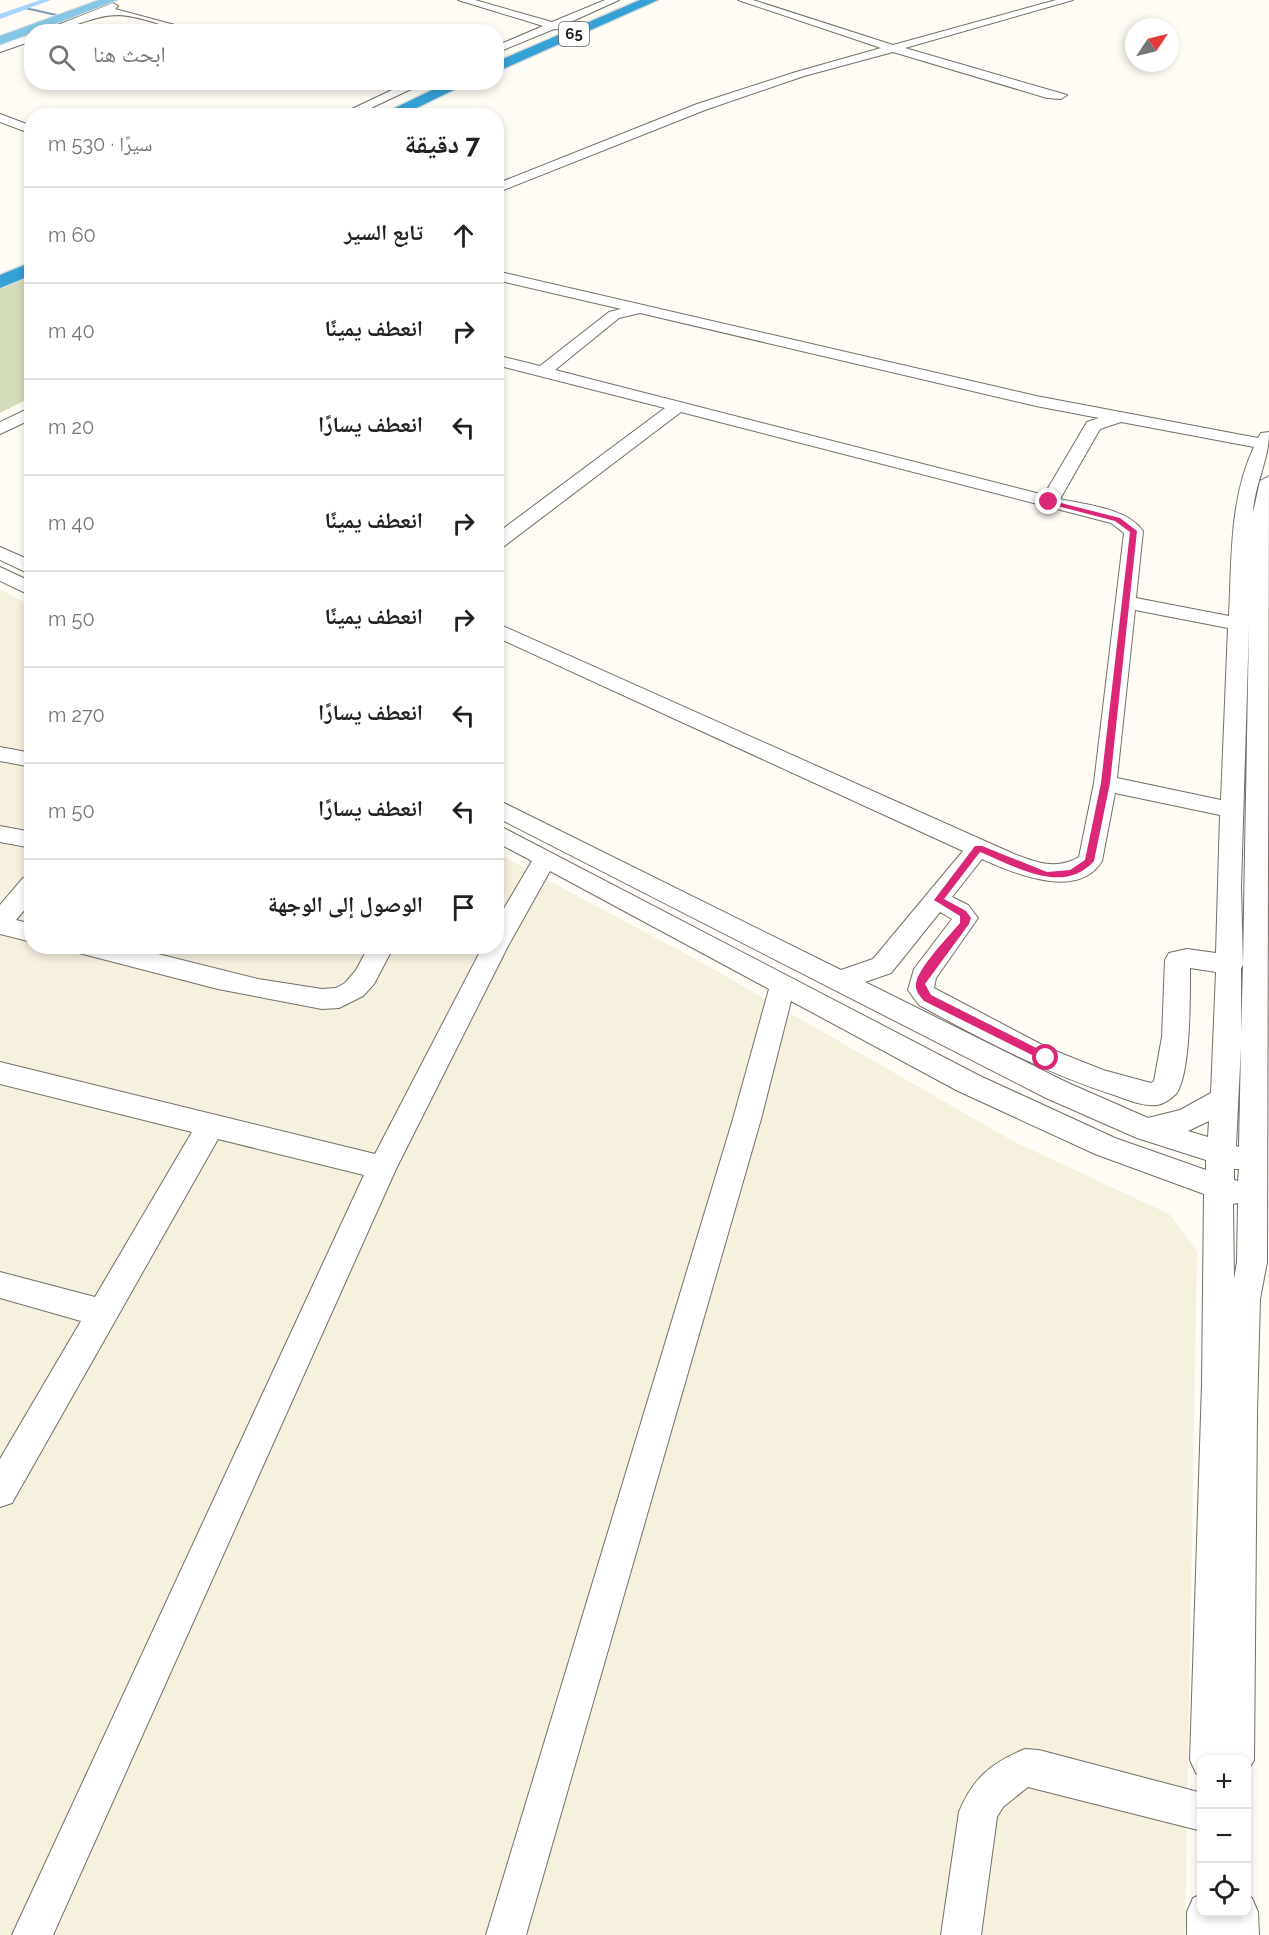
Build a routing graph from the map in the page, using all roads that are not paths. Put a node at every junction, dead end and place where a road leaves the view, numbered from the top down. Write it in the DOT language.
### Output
graph roads {
  1 [pos="130,0"];
  2 [pos="463,0"];
  3 [pos="614,0"];
  4 [pos="634,0"];
  5 [pos="651,0"];
  6 [pos="743,0"];
  7 [pos="755,0"];
  8 [pos="1068,0"];
  9 [pos="97,6"];
  10 [pos="115,6"];
  11 [pos="538,19"];
  12 [pos="37,24"];
  13 [pos="60,24"];
  14 [pos="61,24"];
  15 [pos="171,24"];
  16 [pos="563,25"];
  17 [pos="24,28"];
  18 [pos="0,35"];
  19 [pos="24,35"];
  20 [pos="24,37"];
  21 [pos="0,41"];
  22 [pos="900,48"];
  23 [pos="0,50"];
  24 [pos="504,54"];
  25 [pos="504,55"];
  26 [pos="387,90"];
  27 [pos="423,90"];
  28 [pos="445,90"];
  29 [pos="356,108"];
  30 [pos="384,108"];
  31 [pos="404,108"];
  32 [pos="0,118"];
  33 [pos="24,127"];
  34 [pos="504,186"];
  35 [pos="504,192"];
  36 [pos="24,263"];
  37 [pos="504,270"];
  38 [pos="24,272"];
  39 [pos="0,273"];
  40 [pos="504,277"];
  41 [pos="0,282"];
  42 [pos="611,308"];
  43 [pos="504,362"];
  44 [pos="543,372"];
  45 [pos="24,406"];
  46 [pos="677,407"];
  47 [pos="1082,411"];
  48 [pos="24,416"];
  49 [pos="1116,418"];
  50 [pos="0,419"];
  51 [pos="1093,426"];
  52 [pos="0,429"];
  53 [pos="1266,451"];
  54 [pos="1049,502"];
  55 [pos="504,537"];
  56 [pos="0,553"];
  57 [pos="24,565"];
  58 [pos="0,573"];
  59 [pos="24,586"];
  60 [pos="1126,602"];
  61 [pos="1256,629"];
  62 [pos="504,633"];
  63 [pos="0,754"];
  64 [pos="24,758"];
  65 [pos="1105,783"];
  66 [pos="504,811"];
  67 [pos="1252,817"];
  68 [pos="0,834"];
  69 [pos="504,836"];
  70 [pos="24,838"];
  71 [pos="978,848"];
  72 [pos="546,858"];
  73 [pos="24,894"];
  74 [pos="938,900"];
  75 [pos="0,924"];
  76 [pos="24,931"];
  77 [pos="504,932"];
  78 [pos="121,954"];
  79 [pos="377,954"];
  80 [pos="492,954"];
  81 [pos="882,966"];
  82 [pos="1252,970"];
  83 [pos="841,980"];
  84 [pos="783,983"];
  85 [pos="894,1008"];
  86 [pos="0,1073"];
  87 [pos="1223,1100"];
  88 [pos="211,1125"];
  89 [pos="1147,1130"];
  90 [pos="1261,1149"];
  91 [pos="1221,1154"];
  92 [pos="382,1168"];
  93 [pos="1219,1187"];
  94 [pos="1261,1200"];
  95 [pos="1261,1257"];
  96 [pos="0,1285"];
  97 [pos="102,1313"];
  98 [pos="0,1491"];
  99 [pos="1226,1574"];
  100 [pos="1209,1755"];
  101 [pos="1235,1755"];
  102 [pos="1197,1811"];
  103 [pos="1207,1917"];
  104 [pos="1238,1917"];
  105 [pos="32,1935"];
  106 [pos="506,1935"];
  107 [pos="961,1935"];
  108 [pos="1207,1935"];
  109 [pos="1239,1935"];
  1 -- 10 [label="street"];
  2 -- 11 [label="street"];
  3 -- 16 [label="street"];
  4 -- 16 [label="highway, 65"];
  5 -- 25 [label="highway, 65"];
  6 -- 22 [label="street"];
  7 -- 22 [label="street"];
  8 -- 22 [label="street"];
  9 -- 10 [label="street"];
  9 -- 12 [label="main road"];
  9 -- 14 [label="street"];
  10 -- 13 [label="main road"];
  10 -- 15 [label="street"];
  11 -- 16 [label="street"];
  11 -- 16 [label="street"];
  16 -- 24 [label="highway, 65"];
  17 -- 18 [label="main road"];
  19 -- 21 [label="main road"];
  20 -- 23 [label="street"];
  22 -- 22 [label="street"];
  22 -- 34 [label="street"];
  22 -- 35 [label="street"];
  26 -- 29 [label="street"];
  27 -- 30 [label="highway"];
  28 -- 31 [label="highway"];
  32 -- 33 [label="street"];
  36 -- 39 [label="highway"];
  37 -- 53 [label="street"];
  38 -- 41 [label="highway"];
  40 -- 42 [label="street"];
  42 -- 44 [label="street"];
  42 -- 47 [label="street"];
  43 -- 44 [label="street"];
  44 -- 46 [label="street"];
  45 -- 50 [label="street"];
  46 -- 54 [label="street"];
  46 -- 55 [label="street"];
  47 -- 49 [label="street"];
  47 -- 51 [label="street"];
  48 -- 52 [label="street"];
  49 -- 51 [label="street"];
  49 -- 53 [label="street"];
  51 -- 54 [label="street"];
  53 -- 61 [label="street"];
  54 -- 60 [label="street"];
  56 -- 57 [label="street"];
  58 -- 59 [label="street"];
  60 -- 61 [label="street"];
  60 -- 65 [label="street"];
  61 -- 67 [label="street"];
  62 -- 71 [label="street"];
  63 -- 64 [label="street"];
  65 -- 67 [label="street"];
  65 -- 71 [label="street"];
  66 -- 83 [label="street"];
  67 -- 82 [label="street"];
  68 -- 70 [label="street"];
  69 -- 72 [label="street"];
  71 -- 74 [label="street"];
  72 -- 77 [label="street"];
  72 -- 84 [label="street"];
  73 -- 75 [label="street"];
  74 -- 81 [label="street"];
  74 -- 82 [label="street"];
  75 -- 76 [label="street"];
  78 -- 79 [label="street"];
  80 -- 92 [label="street"];
  81 -- 83 [label="street"];
  81 -- 85 [label="street"];
  82 -- 87 [label="street"];
  82 -- 90 [label="street"];
  83 -- 85 [label="street"];
  84 -- 93 [label="street"];
  84 -- 106 [label="street"];
  85 -- 89 [label="street"];
  86 -- 88 [label="street"];
  87 -- 89 [label="street"];
  87 -- 91 [label="street"];
  88 -- 92 [label="street"];
  88 -- 97 [label="street"];
  89 -- 91 [label="street"];
  90 -- 91 [label="street"];
  90 -- 94 [label="street"];
  91 -- 93 [label="street"];
  92 -- 105 [label="street"];
  93 -- 94 [label="street"];
  93 -- 99 [label="street"];
  94 -- 95 [label="street"];
  95 -- 99 [label="street"];
  96 -- 97 [label="street"];
  97 -- 98 [label="street"];
  99 -- 100 [label="street"];
  99 -- 101 [label="street"];
  102 -- 107 [label="street"];
  103 -- 108 [label="street"];
  104 -- 109 [label="street"];
}
